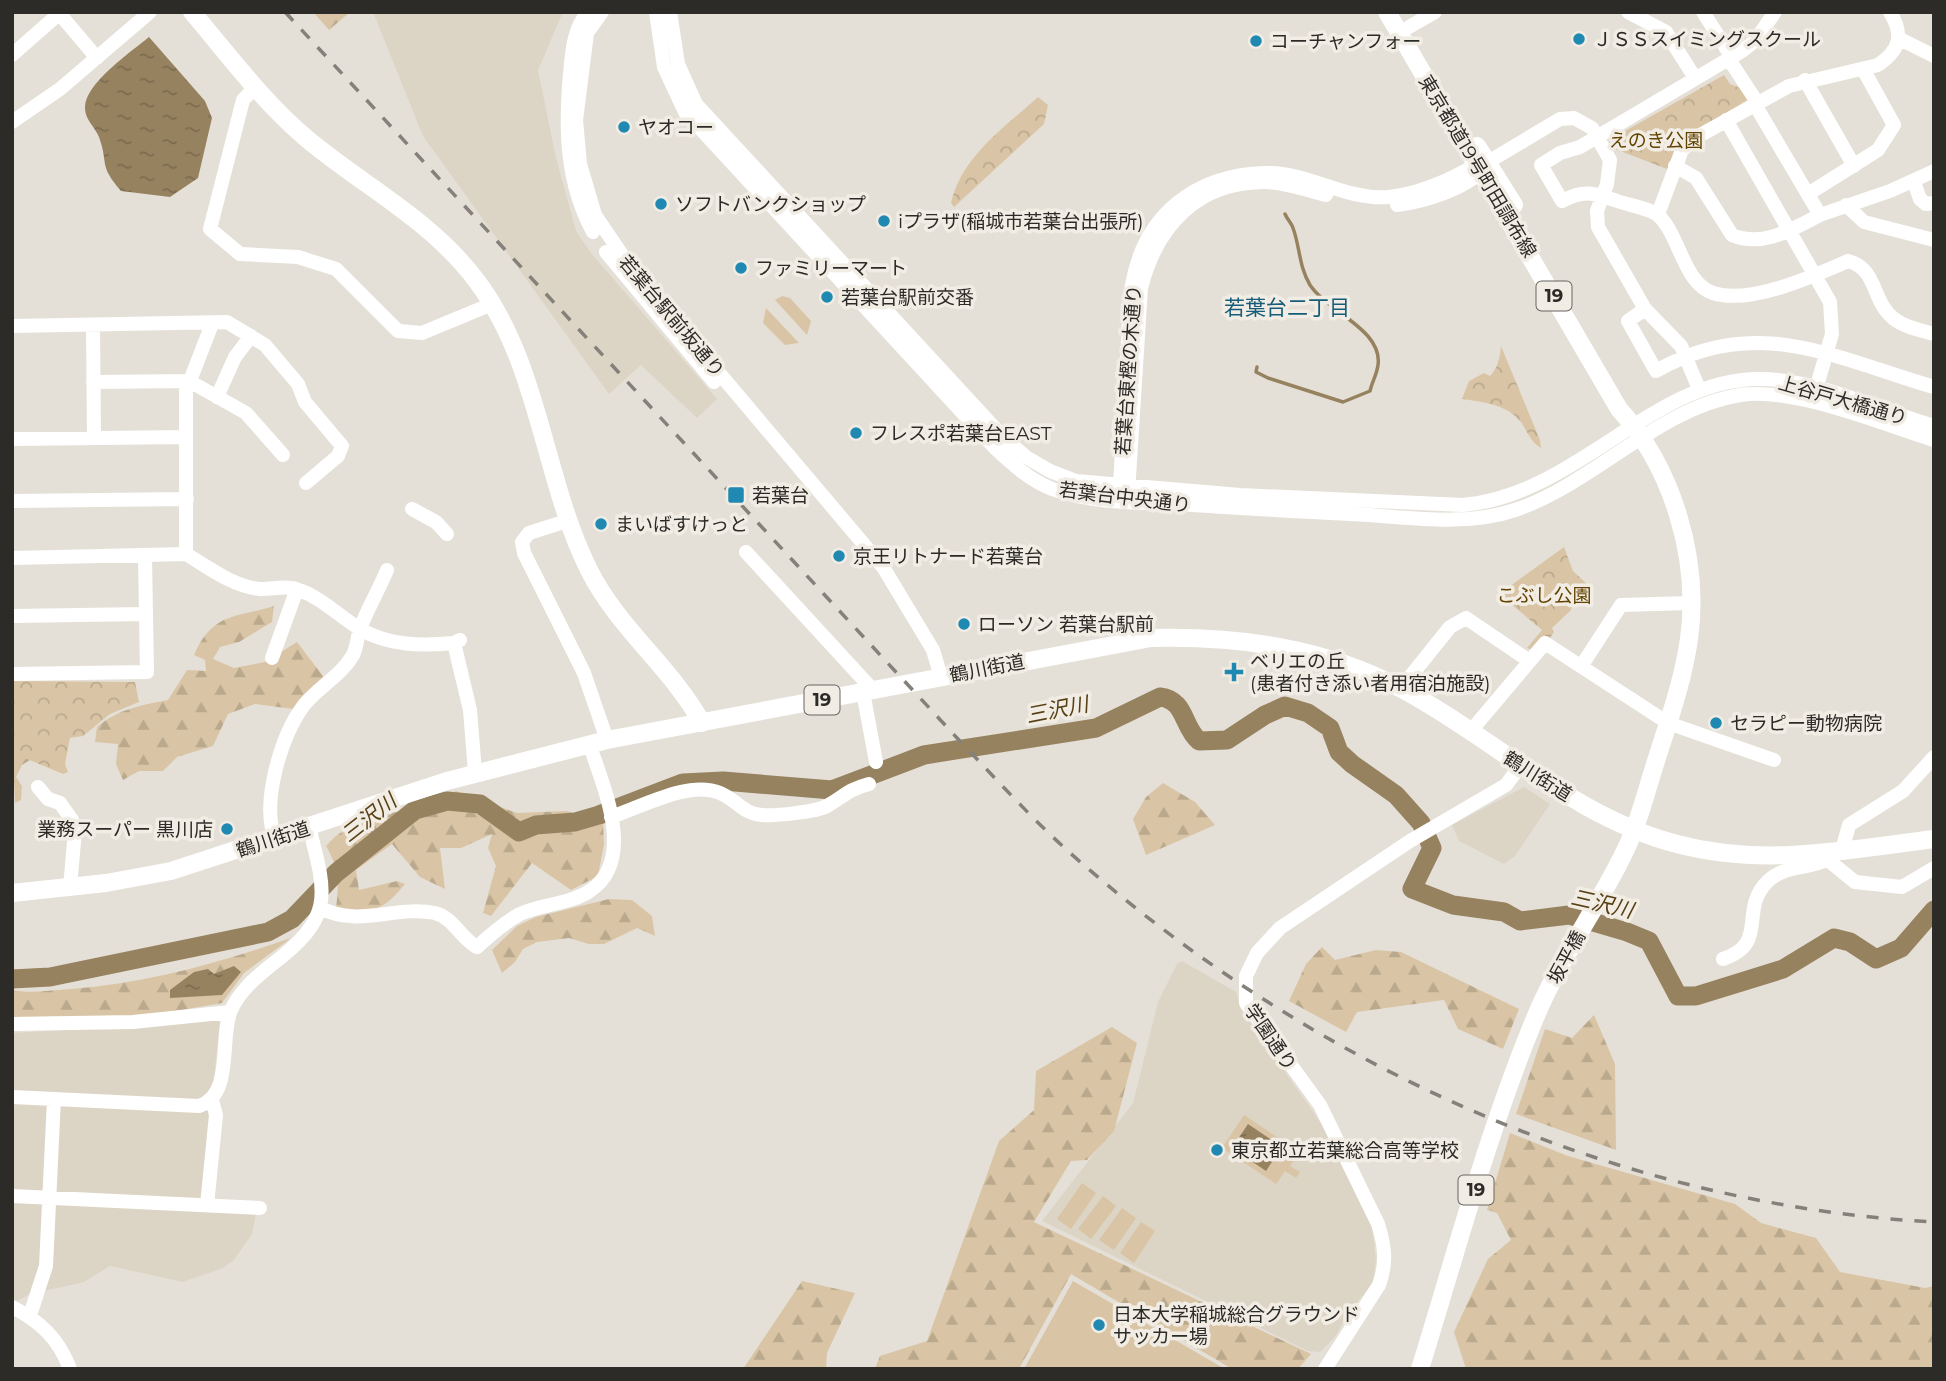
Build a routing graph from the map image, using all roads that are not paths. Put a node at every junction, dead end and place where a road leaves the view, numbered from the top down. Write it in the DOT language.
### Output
graph roads {
  1 [pos="150,12"];
  2 [pos="192,12"];
  3 [pos="588,12"];
  4 [pos="602,12"];
  5 [pos="656,12"];
  6 [pos="670,12"];
  7 [pos="1387,12"];
  8 [pos="1435,12"];
  9 [pos="1628,12"];
  10 [pos="1703,12"];
  11 [pos="59,13"];
  12 [pos="1774,13"];
  13 [pos="1893,13"];
  14 [pos="1404,20"];
  15 [pos="1900,39"];
  16 [pos="12,55"];
  17 [pos="1934,56"];
  18 [pos="1730,57"];
  19 [pos="97,58"];
  20 [pos="1863,69"];
  21 [pos="1695,78"];
  22 [pos="1805,80"];
  23 [pos="256,86"];
  24 [pos="1756,103"];
  25 [pos="1726,120"];
  26 [pos="12,122"];
  27 [pos="1597,137"];
  28 [pos="1675,166"];
  29 [pos="1854,166"];
  30 [pos="1481,167"];
  31 [pos="1934,171"];
  32 [pos="1913,182"];
  33 [pos="1808,194"];
  34 [pos="1603,195"];
  35 [pos="1934,203"];
  36 [pos="1846,205"];
  37 [pos="1658,214"];
  38 [pos="1820,215"];
  39 [pos="1790,230"];
  40 [pos="1934,240"];
  41 [pos="1817,275"];
  42 [pos="492,304"];
  43 [pos="1646,309"];
  44 [pos="212,324"];
  45 [pos="12,326"];
  46 [pos="93,326"];
  47 [pos="1934,334"];
  48 [pos="251,335"];
  49 [pos="1686,354"];
  50 [pos="1827,354"];
  51 [pos="189,381"];
  52 [pos="93,382"];
  53 [pos="1934,387"];
  54 [pos="1699,389"];
  55 [pos="1816,389"];
  56 [pos="217,397"];
  57 [pos="1934,426"];
  58 [pos="1640,432"];
  59 [pos="186,437"];
  60 [pos="94,438"];
  61 [pos="12,439"];
  62 [pos="1934,440"];
  63 [pos="283,455"];
  64 [pos="306,484"];
  65 [pos="1125,491"];
  66 [pos="187,499"];
  67 [pos="12,501"];
  68 [pos="412,509"];
  69 [pos="570,520"];
  70 [pos="447,534"];
  71 [pos="746,552"];
  72 [pos="186,554"];
  73 [pos="145,557"];
  74 [pos="12,558"];
  75 [pos="387,570"];
  76 [pos="297,589"];
  77 [pos="904,603"];
  78 [pos="1690,603"];
  79 [pos="146,614"];
  80 [pos="12,616"];
  81 [pos="360,629"];
  82 [pos="272,658"];
  83 [pos="1528,660"];
  84 [pos="1582,665"];
  85 [pos="12,674"];
  86 [pos="941,677"];
  87 [pos="1401,688"];
  88 [pos="868,691"];
  89 [pos="702,723"];
  90 [pos="1668,723"];
  91 [pos="1470,732"];
  92 [pos="598,741"];
  93 [pos="1934,757"];
  94 [pos="1774,760"];
  95 [pos="876,762"];
  96 [pos="1521,765"];
  97 [pos="475,772"];
  98 [pos="869,784"];
  99 [pos="38,786"];
  100 [pos="611,817"];
  101 [pos="309,827"];
  102 [pos="1633,829"];
  103 [pos="275,838"];
  104 [pos="1934,839"];
  105 [pos="1835,855"];
  106 [pos="1934,869"];
  107 [pos="70,887"];
  108 [pos="12,892"];
  109 [pos="1596,902"];
  110 [pos="322,906"];
  111 [pos="1723,959"];
  112 [pos="230,1012"];
  113 [pos="12,1024"];
  114 [pos="12,1097"];
  115 [pos="54,1099"];
  116 [pos="212,1100"];
  117 [pos="12,1196"];
  118 [pos="50,1197"];
  119 [pos="207,1205"];
  120 [pos="260,1208"];
  121 [pos="12,1307"];
  122 [pos="30,1315"];
  123 [pos="70,1369"];
  124 [pos="1325,1369"];
  125 [pos="1420,1369"];
  1 -- 19 [label="street"];
  2 -- 23 [label="main road"];
  3 -- 77 [label="street, 若葉台駅前坂通り"];
  4 -- 77 [label="street, 若葉台駅前坂通り"];
  5 -- 65 [label="street, 若葉台中央通り"];
  6 -- 65 [label="street, 若葉台中央通り"];
  7 -- 30 [label="main road, 東京都道19号町田調布線 / 19"];
  8 -- 14 [label="street"];
  9 -- 21 [label="street"];
  10 -- 18 [label="street"];
  11 -- 16 [label="street"];
  11 -- 19 [label="street"];
  12 -- 18 [label="street"];
  13 -- 15 [label="street"];
  14 -- 30 [label="main road, 東京都道19号町田調布線 / 19"];
  15 -- 17 [label="street"];
  15 -- 20 [label="street"];
  18 -- 21 [label="street"];
  18 -- 24 [label="street"];
  19 -- 26 [label="street"];
  20 -- 22 [label="street"];
  20 -- 29 [label="street"];
  21 -- 27 [label="street"];
  22 -- 24 [label="street"];
  22 -- 29 [label="street"];
  23 -- 42 [label="main road"];
  23 -- 42 [label="street"];
  24 -- 25 [label="street"];
  24 -- 33 [label="street"];
  25 -- 28 [label="street"];
  25 -- 39 [label="street"];
  27 -- 30 [label="street, 若葉台東樫の木通り"];
  27 -- 34 [label="street"];
  27 -- 34 [label="street"];
  28 -- 37 [label="street"];
  28 -- 39 [label="street"];
  29 -- 33 [label="street"];
  30 -- 58 [label="main road, 東京都道19号町田調布線 / 19"];
  30 -- 65 [label="street, 若葉台東樫の木通り"];
  31 -- 32 [label="street"];
  32 -- 35 [label="street"];
  32 -- 36 [label="street"];
  33 -- 38 [label="street"];
  34 -- 37 [label="street"];
  34 -- 43 [label="street"];
  36 -- 38 [label="street"];
  36 -- 40 [label="street"];
  37 -- 41 [label="street"];
  38 -- 39 [label="street"];
  39 -- 41 [label="street"];
  41 -- 47 [label="street"];
  41 -- 50 [label="street"];
  42 -- 69 [label="main road"];
  43 -- 49 [label="street"];
  43 -- 49 [label="street"];
  44 -- 46 [label="street"];
  44 -- 48 [label="street"];
  44 -- 51 [label="street"];
  45 -- 46 [label="street"];
  46 -- 52 [label="street"];
  48 -- 56 [label="street"];
  48 -- 64 [label="street"];
  49 -- 50 [label="street"];
  49 -- 54 [label="street"];
  50 -- 53 [label="street"];
  50 -- 55 [label="street"];
  51 -- 52 [label="street"];
  51 -- 56 [label="street"];
  51 -- 59 [label="street"];
  52 -- 60 [label="street"];
  54 -- 55 [label="street, 上谷戸大橋通り"];
  54 -- 58 [label="street, 上谷戸大橋通り"];
  55 -- 57 [label="street, 上谷戸大橋通り"];
  56 -- 63 [label="street"];
  58 -- 62 [label="street, 上谷戸大橋通り"];
  58 -- 65 [label="street, 若葉台中央通り"];
  58 -- 78 [label="main road, 東京都道19号町田調布線 / 19"];
  59 -- 60 [label="street"];
  59 -- 66 [label="street"];
  60 -- 61 [label="street"];
  66 -- 67 [label="street"];
  66 -- 72 [label="street"];
  68 -- 70 [label="street"];
  69 -- 89 [label="main road"];
  69 -- 92 [label="street"];
  71 -- 88 [label="street"];
  72 -- 73 [label="street"];
  72 -- 76 [label="street"];
  73 -- 74 [label="street"];
  73 -- 79 [label="street"];
  75 -- 81 [label="street"];
  76 -- 81 [label="street"];
  76 -- 82 [label="street"];
  77 -- 86 [label="street"];
  78 -- 84 [label="street"];
  78 -- 90 [label="main road, 東京都道19号町田調布線 / 19"];
  79 -- 80 [label="street"];
  79 -- 85 [label="street"];
  81 -- 97 [label="street"];
  81 -- 103 [label="street"];
  83 -- 84 [label="street"];
  83 -- 87 [label="street"];
  83 -- 91 [label="street"];
  84 -- 90 [label="street"];
  86 -- 87 [label="main road, 鶴川街道 / 19"];
  86 -- 88 [label="main road, 鶴川街道 / 19"];
  87 -- 91 [label="main road, 鶴川街道 / 19"];
  88 -- 89 [label="main road, 鶴川街道 / 19"];
  88 -- 95 [label="street"];
  89 -- 92 [label="main road, 鶴川街道 / 19"];
  90 -- 94 [label="street"];
  90 -- 102 [label="main road, 東京都道19号町田調布線 / 19"];
  91 -- 96 [label="main road, 鶴川街道 / 19"];
  92 -- 97 [label="main road, 鶴川街道 / 19"];
  92 -- 100 [label="street"];
  93 -- 105 [label="street"];
  96 -- 102 [label="main road, 鶴川街道 / 19"];
  96 -- 124 [label="street, 学園通り"];
  97 -- 101 [label="main road, 鶴川街道 / 19"];
  98 -- 100 [label="street"];
  99 -- 107 [label="street"];
  100 -- 110 [label="street"];
  101 -- 103 [label="main road, 鶴川街道 / 19"];
  101 -- 110 [label="street"];
  102 -- 105 [label="main road, 鶴川街道 / 19"];
  102 -- 109 [label="main road, 東京都道19号町田調布線 / 19"];
  103 -- 107 [label="main road, 鶴川街道 / 19"];
  104 -- 105 [label="main road, 鶴川街道 / 19"];
  105 -- 106 [label="street"];
  105 -- 111 [label="street"];
  107 -- 108 [label="main road, 鶴川街道 / 19"];
  109 -- 125 [label="main road, 坂平橋 / 19"];
  110 -- 112 [label="street"];
  112 -- 113 [label="street"];
  112 -- 116 [label="street"];
  114 -- 115 [label="street"];
  115 -- 116 [label="street"];
  115 -- 118 [label="street"];
  116 -- 119 [label="street"];
  117 -- 118 [label="street"];
  118 -- 119 [label="street"];
  118 -- 122 [label="street"];
  119 -- 120 [label="street"];
  121 -- 122 [label="street"];
  122 -- 123 [label="street"];
}
